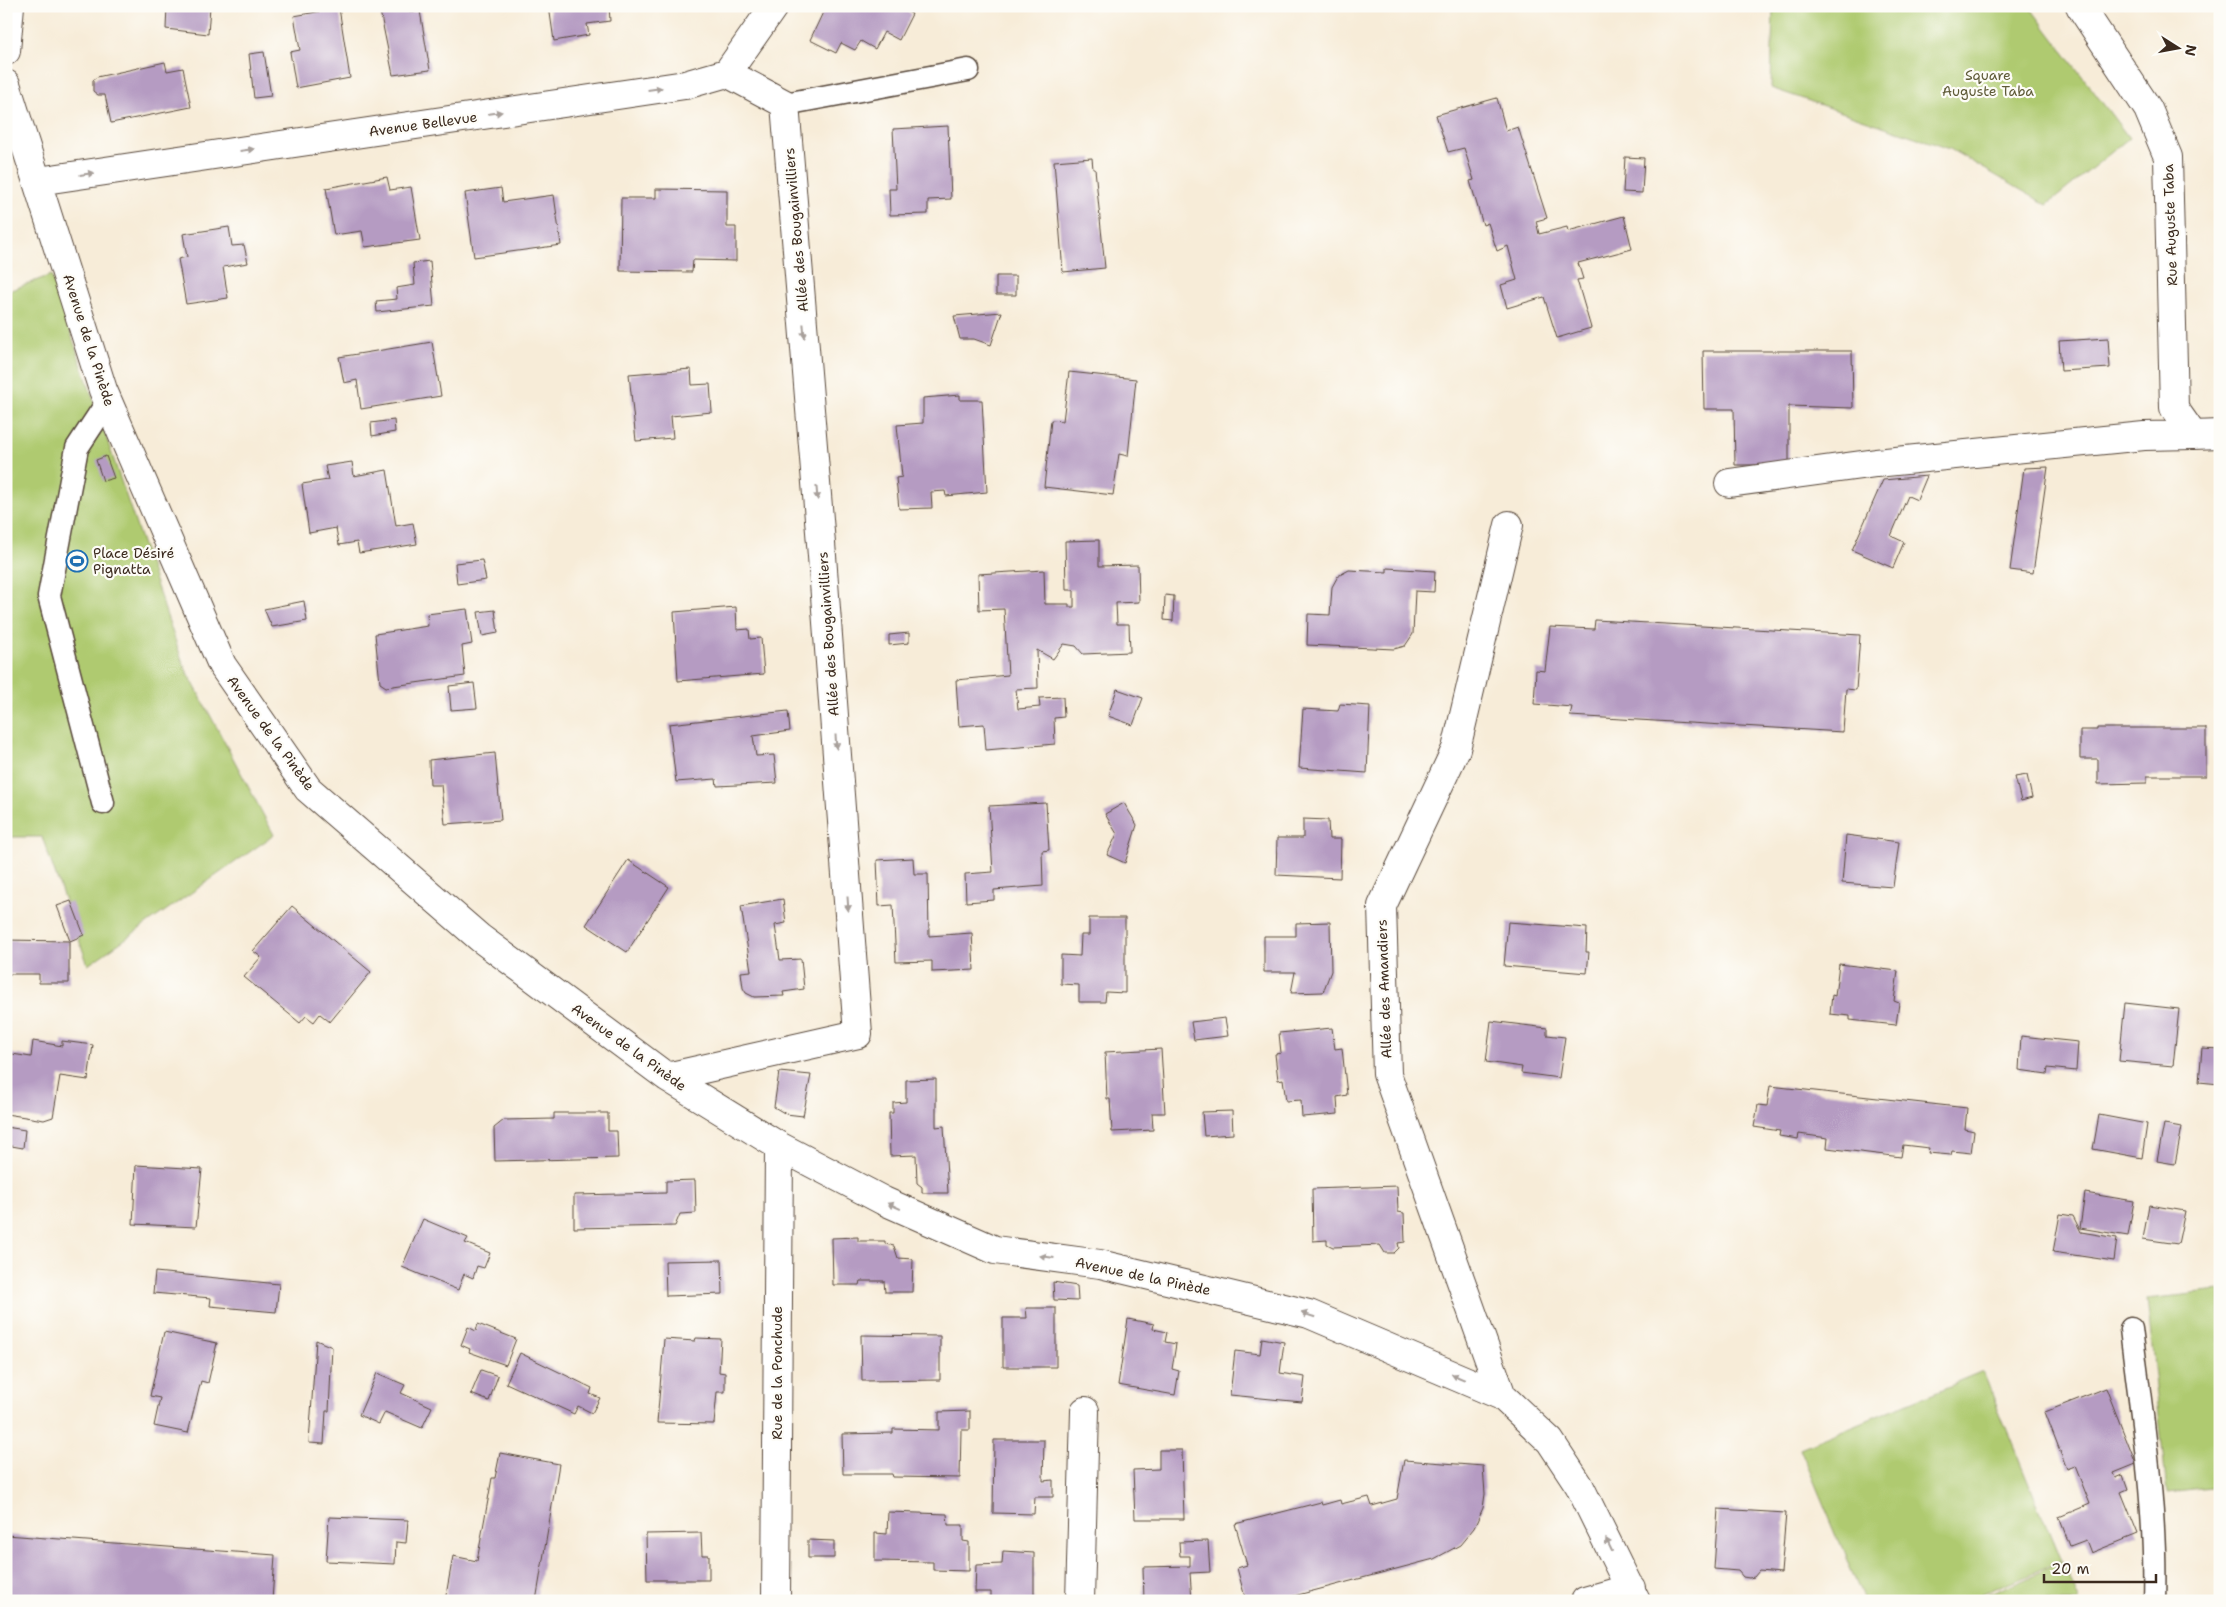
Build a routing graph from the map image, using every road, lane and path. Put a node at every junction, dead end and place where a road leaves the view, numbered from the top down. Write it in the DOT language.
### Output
graph roads {
  1 [pos="10,6"];
  2 [pos="774,6"];
  3 [pos="2080,6"];
  4 [pos="6,51"];
  5 [pos="968,70"];
  6 [pos="727,73"];
  7 [pos="6,84"];
  8 [pos="785,104"];
  9 [pos="38,181"];
  10 [pos="108,401"];
  11 [pos="2220,434"];
  12 [pos="2193,435"];
  13 [pos="1729,483"];
  14 [pos="1509,525"];
  15 [pos="103,803"];
  16 [pos="667,1077"];
  17 [pos="779,1146"];
  18 [pos="2131,1329"];
  19 [pos="1502,1396"];
  20 [pos="1085,1411"];
  21 [pos="1633,1595"];
  22 [pos="776,1601"];
  23 [pos="1080,1601"];
  24 [pos="1585,1601"];
  25 [pos="2154,1601"];
  1 -- 4 [label="street"];
  2 -- 6 [label="street"];
  3 -- 12 [label="street, Rue Auguste Taba"];
  5 -- 8 [label="lane"];
  6 -- 8 [label="street"];
  9 -- 6 [label="street, Avenue Bellevue, one-way"];
  7 -- 9 [label="street, Avenue de la Pinède"];
  8 -- 16 [label="street, Allée des Bougainvilliers, one-way"];
  9 -- 10 [label="street, Avenue de la Pinède"];
  10 -- 15 [label="lane"];
  10 -- 16 [label="street, Avenue de la Pinède"];
  11 -- 12 [label="street"];
  12 -- 13 [label="street"];
  14 -- 19 [label="street, Allée des Amandiers"];
  16 -- 17 [label="street, Avenue de la Pinède"];
  19 -- 17 [label="street, Avenue de la Pinède, one-way"];
  17 -- 22 [label="street, Rue de la Ponchude"];
  18 -- 25 [label="lane"];
  21 -- 19 [label="street, Avenue de la Pinède, one-way"];
  20 -- 23 [label="street"];
  21 -- 24 [label="street"];
}
